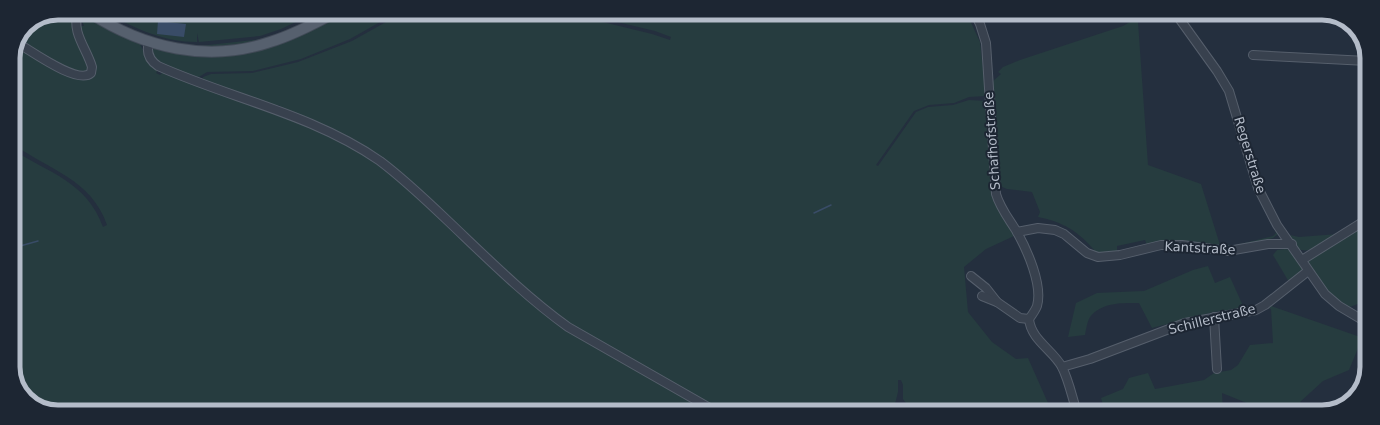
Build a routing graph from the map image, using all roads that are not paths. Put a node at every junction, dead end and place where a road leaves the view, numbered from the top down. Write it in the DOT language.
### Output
graph roads {
  1 [pos="76,20"];
  2 [pos="102,20"];
  3 [pos="320,20"];
  4 [pos="977,20"];
  5 [pos="1180,20"];
  6 [pos="149,42"];
  7 [pos="22,46"];
  8 [pos="1253,55"];
  9 [pos="1360,61"];
  10 [pos="1360,224"];
  11 [pos="1017,232"];
  12 [pos="1286,236"];
  13 [pos="1274,244"];
  14 [pos="1292,244"];
  15 [pos="1302,260"];
  16 [pos="1308,270"];
  17 [pos="971,276"];
  18 [pos="982,296"];
  19 [pos="997,302"];
  20 [pos="1214,317"];
  21 [pos="1360,318"];
  22 [pos="1029,319"];
  23 [pos="1062,367"];
  24 [pos="1217,369"];
  25 [pos="704,405"];
  26 [pos="1075,405"];
  1 -- 7 [label="street"];
  2 -- 6 [label="main road"];
  3 -- 6 [label="main road"];
  4 -- 11 [label="street, Schafhofstraße"];
  5 -- 12 [label="street, Regerstraße"];
  6 -- 25 [label="street"];
  8 -- 9 [label="street"];
  10 -- 15 [label="street"];
  11 -- 13 [label="street, Kantstraße"];
  11 -- 22 [label="street, Schafhofstraße"];
  12 -- 13 [label="street, Kantstraße"];
  12 -- 14 [label="street, Regerstraße"];
  13 -- 14 [label="street, Kantstraße"];
  14 -- 15 [label="street, Regerstraße"];
  15 -- 16 [label="street, Regerstraße"];
  16 -- 20 [label="street, Schillerstraße"];
  16 -- 21 [label="street, Regerstraße"];
  17 -- 19 [label="street"];
  18 -- 19 [label="street"];
  19 -- 22 [label="street"];
  20 -- 23 [label="street, Schillerstraße"];
  20 -- 24 [label="street"];
  22 -- 23 [label="street"];
  23 -- 26 [label="street"];
}
